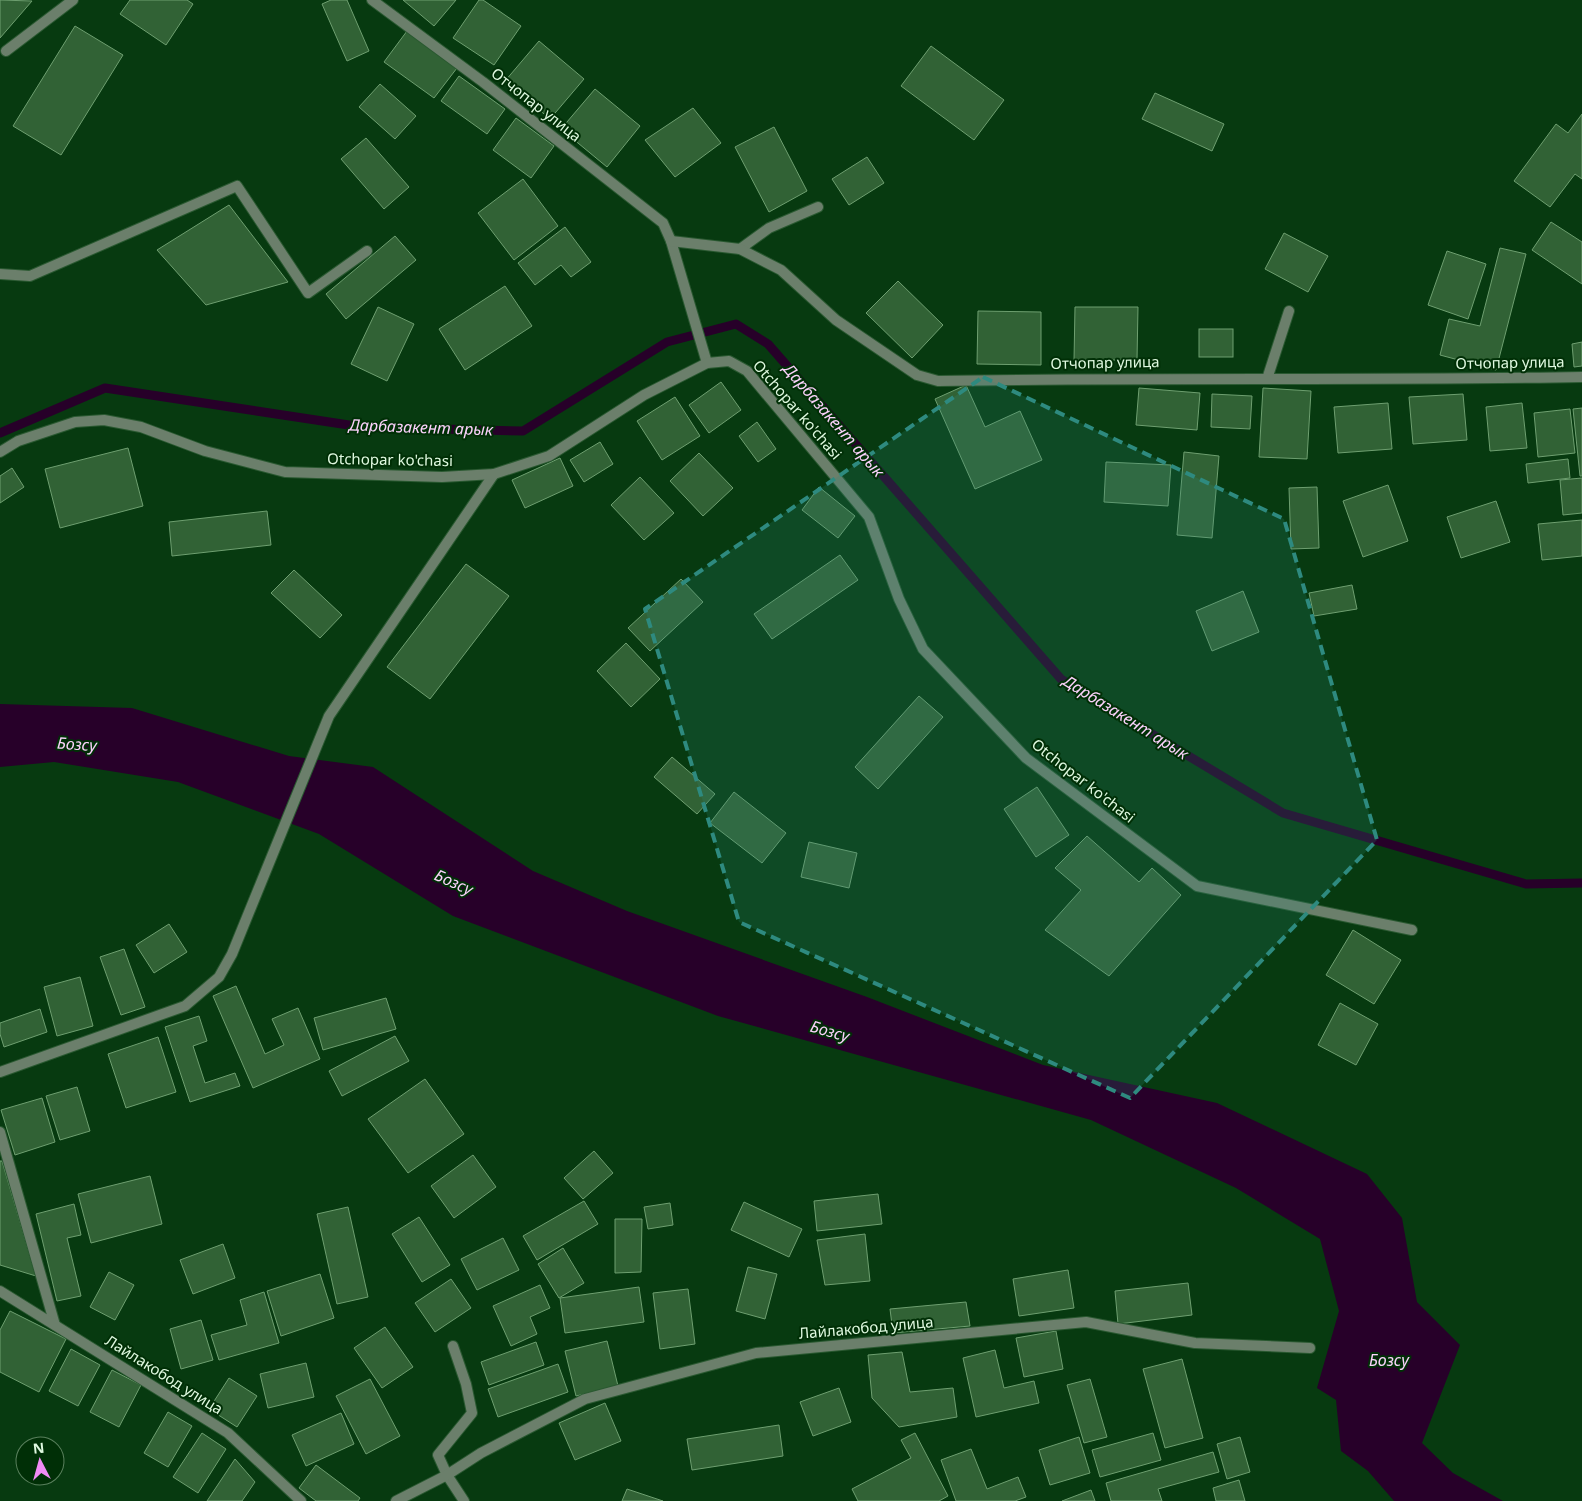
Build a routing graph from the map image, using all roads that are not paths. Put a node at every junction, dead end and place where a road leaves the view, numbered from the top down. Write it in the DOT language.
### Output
graph roads {
  1 [pos="73,0"];
  2 [pos="372,0"];
  3 [pos="6,51"];
  4 [pos="818,207"];
  5 [pos="672,242"];
  6 [pos="740,249"];
  7 [pos="367,251"];
  8 [pos="0,274"];
  9 [pos="1289,311"];
  10 [pos="708,363"];
  11 [pos="1582,377"];
  12 [pos="1267,379"];
  13 [pos="0,452"];
  14 [pos="494,474"];
  15 [pos="1412,930"];
  16 [pos="0,1072"];
  17 [pos="0,1132"];
  18 [pos="0,1291"];
  19 [pos="55,1326"];
  20 [pos="454,1346"];
  21 [pos="1310,1348"];
  22 [pos="447,1475"];
  23 [pos="301,1501"];
  24 [pos="396,1501"];
  25 [pos="464,1501"];
  1 -- 3 [label="street"];
  2 -- 5 [label="street, Отчопар улица"];
  4 -- 6 [label="street"];
  5 -- 6 [label="street, Отчопар улица"];
  5 -- 10 [label="street, Отчопар улица"];
  6 -- 12 [label="street, Отчопар улица"];
  7 -- 8 [label="street"];
  9 -- 12 [label="street"];
  10 -- 14 [label="street, Otchopar ko'chasi"];
  10 -- 15 [label="street, Otchopar ko'chasi"];
  11 -- 12 [label="street, Отчопар улица"];
  13 -- 14 [label="street, Otchopar ko'chasi"];
  14 -- 16 [label="street"];
  17 -- 19 [label="street"];
  18 -- 19 [label="street, Лайлакобод улица"];
  19 -- 23 [label="street, Лайлакобод улица"];
  20 -- 22 [label="street"];
  21 -- 22 [label="street, Лайлакобод улица"];
  22 -- 24 [label="street, Лайлакобод улица"];
  22 -- 25 [label="street"];
}
